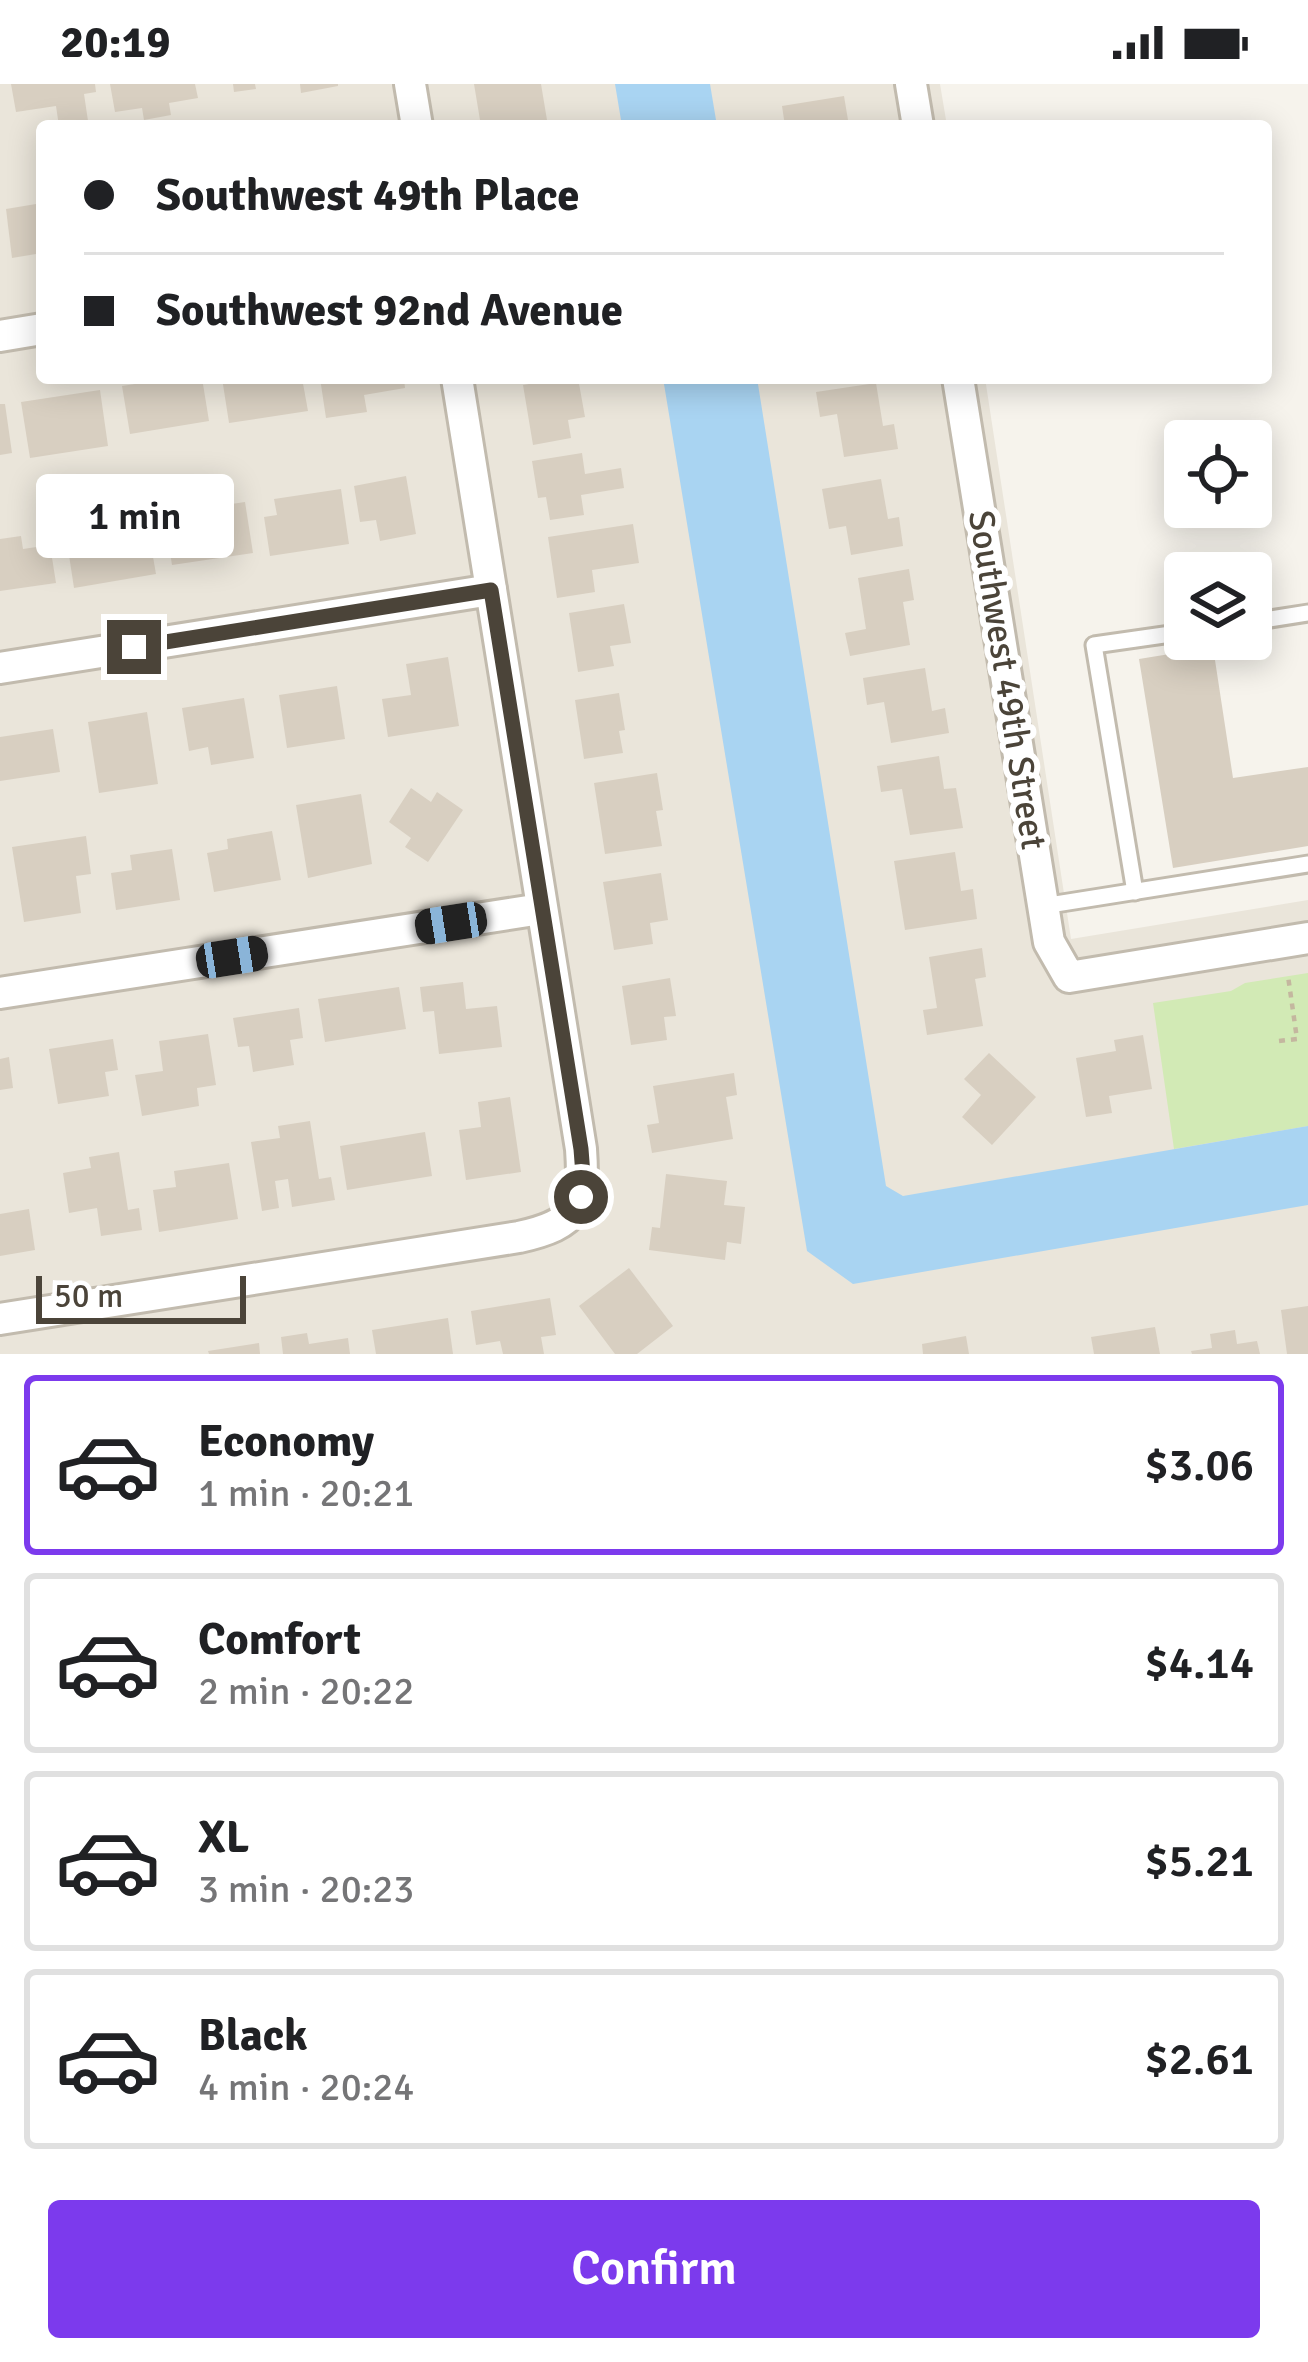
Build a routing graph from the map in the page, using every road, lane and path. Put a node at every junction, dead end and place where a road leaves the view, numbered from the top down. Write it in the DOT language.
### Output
graph roads {
  1 [pos="410,84"];
  2 [pos="911,84"];
  3 [pos="416,120"];
  4 [pos="917,120"];
  5 [pos="36,330"];
  6 [pos="0,336"];
  7 [pos="458,384"];
  8 [pos="959,384"];
  9 [pos="491,590"];
  10 [pos="1308,613"];
  11 [pos="1272,619"];
  12 [pos="1164,635"];
  13 [pos="0,668"];
  14 [pos="1308,864"];
  15 [pos="1135,892"];
  16 [pos="1043,906"];
  17 [pos="542,909"];
  18 [pos="1308,938"];
  19 [pos="1288,976"];
  20 [pos="0,993"];
  21 [pos="1279,1042"];
  22 [pos="0,1319"];
  1 -- 3 [label="street"];
  2 -- 4 [label="street"];
  5 -- 6 [label="street"];
  7 -- 9 [label="street"];
  8 -- 16 [label="street, Southwest 49th Street"];
  9 -- 13 [label="street"];
  9 -- 17 [label="street"];
  10 -- 11 [label="lane"];
  12 -- 15 [label="lane"];
  14 -- 15 [label="lane"];
  15 -- 16 [label="lane"];
  16 -- 18 [label="street, Southwest 49th Street"];
  17 -- 20 [label="street"];
  17 -- 22 [label="street"];
  19 -- 21 [label="path"];
}
